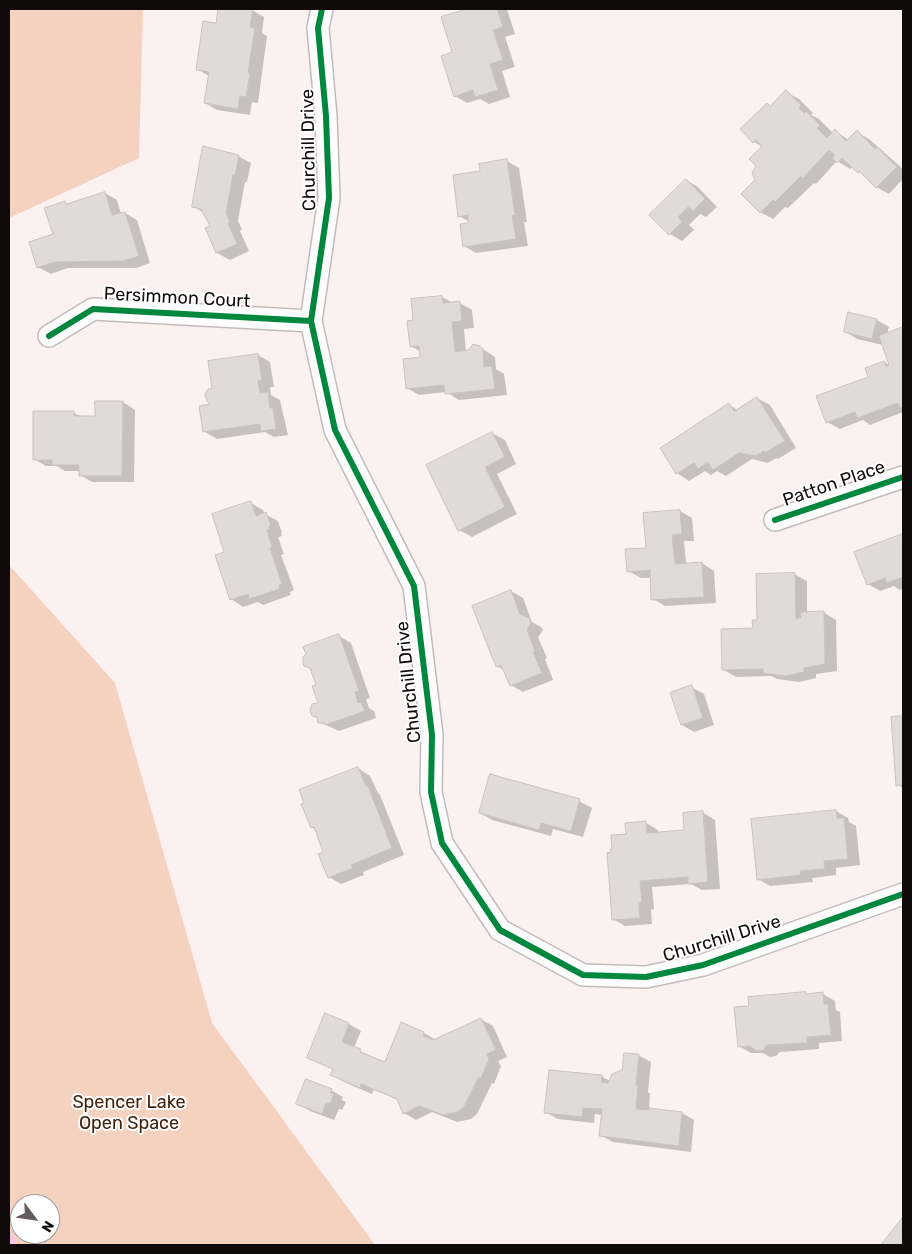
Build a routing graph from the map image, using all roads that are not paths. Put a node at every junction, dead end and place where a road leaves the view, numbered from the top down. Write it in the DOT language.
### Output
graph roads {
  1 [pos="322,9"];
  2 [pos="311,321"];
  3 [pos="49,336"];
  4 [pos="903,477"];
  5 [pos="775,520"];
  6 [pos="903,894"];
  1 -- 2 [label="street, Churchill Drive"];
  2 -- 3 [label="street, Persimmon Court"];
  2 -- 6 [label="street, Churchill Drive"];
  4 -- 5 [label="street, Patton Place"];
}
